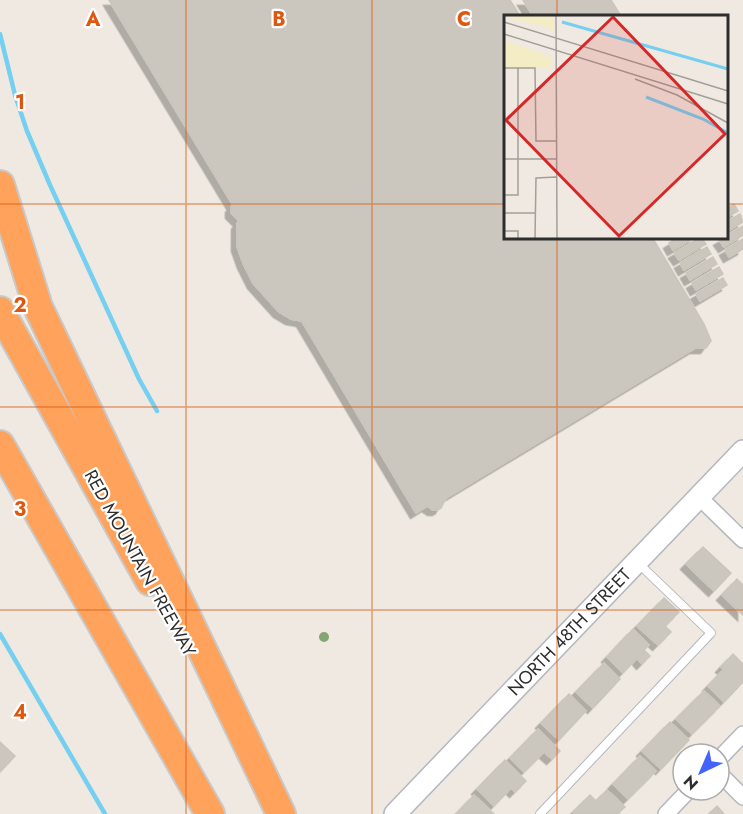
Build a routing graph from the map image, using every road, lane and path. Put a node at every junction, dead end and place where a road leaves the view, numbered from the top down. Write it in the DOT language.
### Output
graph roads {
  1 [pos="0,185"];
  2 [pos="0,311"];
  3 [pos="0,445"];
  4 [pos="743,451"];
  5 [pos="699,497"];
  6 [pos="743,540"];
  7 [pos="637,562"];
  8 [pos="743,734"];
  9 [pos="731,746"];
  10 [pos="731,785"];
  11 [pos="743,797"];
  12 [pos="678,802"];
  13 [pos="210,814"];
  14 [pos="280,814"];
  15 [pos="395,814"];
  16 [pos="540,814"];
  17 [pos="666,814"];
  1 -- 14 [label="highway"];
  2 -- 14 [label="highway, RED MOUNTAIN FREEWAY"];
  3 -- 13 [label="highway"];
  4 -- 5 [label="street, NORTH 48TH STREET"];
  5 -- 6 [label="street"];
  5 -- 7 [label="street, NORTH 48TH STREET"];
  7 -- 15 [label="street, NORTH 48TH STREET"];
  7 -- 16 [label="lane"];
  8 -- 9 [label="street"];
  10 -- 11 [label="street"];
  12 -- 17 [label="street"];
}
